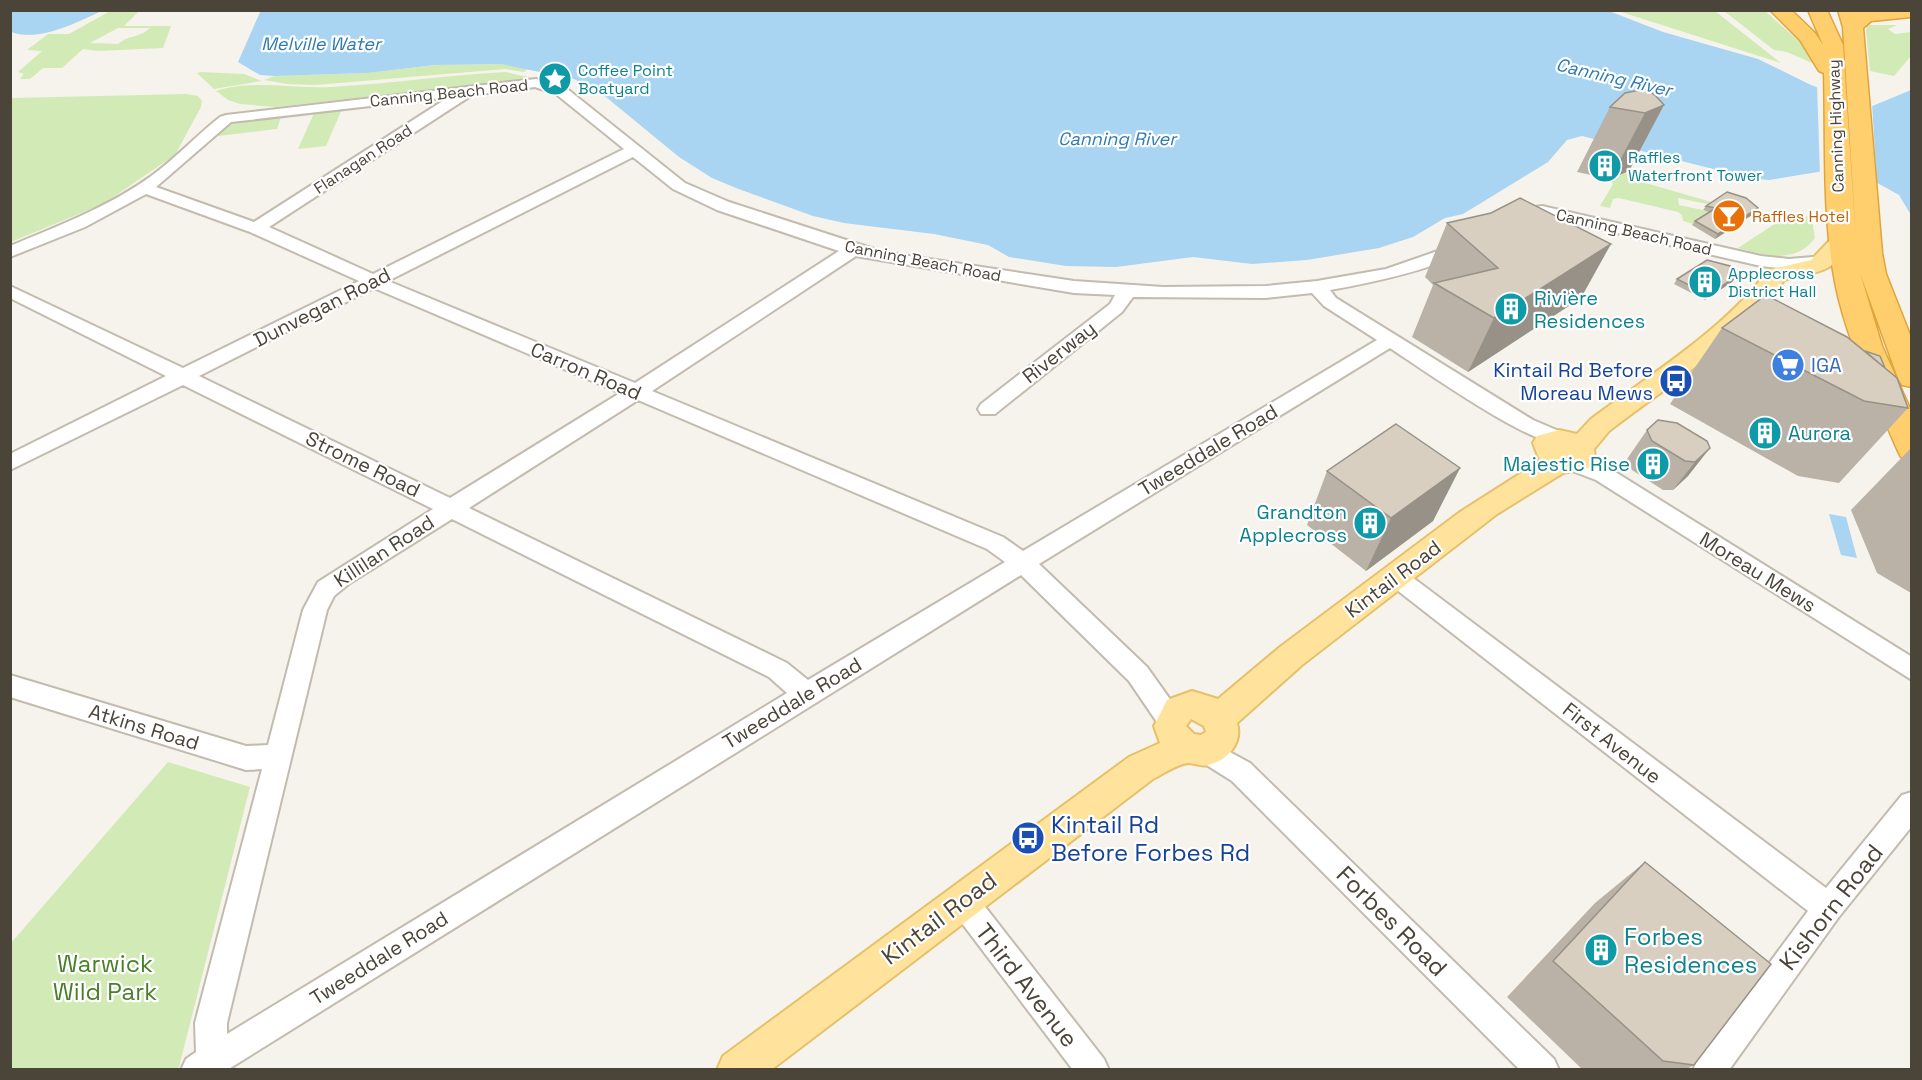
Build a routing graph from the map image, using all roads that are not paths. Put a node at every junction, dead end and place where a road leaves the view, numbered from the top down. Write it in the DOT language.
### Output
graph roads {
  1 [pos="1779,10"];
  2 [pos="1806,10"];
  3 [pos="1902,12"];
  4 [pos="1821,18"];
  5 [pos="1850,19"];
  6 [pos="1834,82"];
  7 [pos="471,90"];
  8 [pos="632,151"];
  9 [pos="144,188"];
  10 [pos="256,228"];
  11 [pos="1842,241"];
  12 [pos="1472,244"];
  13 [pos="853,250"];
  14 [pos="10,252"];
  15 [pos="1825,261"];
  16 [pos="1861,279"];
  17 [pos="374,281"];
  18 [pos="1771,281"];
  19 [pos="1317,287"];
  20 [pos="10,291"];
  21 [pos="1126,293"];
  22 [pos="1719,334"];
  23 [pos="1390,340"];
  24 [pos="184,377"];
  25 [pos="1911,378"];
  26 [pos="636,392"];
  27 [pos="988,409"];
  28 [pos="1911,449"];
  29 [pos="1564,450"];
  30 [pos="10,463"];
  31 [pos="451,508"];
  32 [pos="1023,563"];
  33 [pos="1396,577"];
  34 [pos="1911,670"];
  35 [pos="10,686"];
  36 [pos="806,694"];
  37 [pos="1196,726"];
  38 [pos="280,756"];
  39 [pos="1911,804"];
  40 [pos="962,900"];
  41 [pos="1828,908"];
  42 [pos="204,1065"];
  43 [pos="737,1070"];
  44 [pos="1093,1070"];
  45 [pos="1543,1070"];
  46 [pos="1709,1070"];
  1 -- 6 [label="highway"];
  2 -- 4 [label="highway"];
  3 -- 5 [label="highway"];
  4 -- 6 [label="highway, Canning Highway"];
  5 -- 16 [label="highway, Canning Highway"];
  6 -- 11 [label="highway, Canning Highway"];
  7 -- 8 [label="street, Canning Beach Road"];
  7 -- 9 [label="street, Canning Beach Road"];
  7 -- 10 [label="street, Flanagan Road"];
  8 -- 13 [label="street, Canning Beach Road"];
  8 -- 17 [label="street, Dunvegan Road"];
  9 -- 10 [label="street, Carron Road"];
  9 -- 14 [label="street"];
  10 -- 17 [label="street, Carron Road"];
  11 -- 15 [label="main road"];
  11 -- 16 [label="highway, Canning Highway"];
  12 -- 19 [label="street, Canning Beach Road"];
  13 -- 21 [label="street, Canning Beach Road"];
  13 -- 26 [label="street, Killilan Road"];
  15 -- 18 [label="main road"];
  15 -- 18 [label="street, Canning Beach Road"];
  16 -- 22 [label="main road, Kintail Road"];
  16 -- 25 [label="highway, Canning Highway"];
  16 -- 28 [label="highway, Canning Highway"];
  17 -- 24 [label="street, Dunvegan Road"];
  17 -- 26 [label="street, Carron Road"];
  18 -- 22 [label="main road, Kintail Road"];
  19 -- 21 [label="street, Canning Beach Road"];
  19 -- 23 [label="street"];
  20 -- 24 [label="street, Strome Road"];
  21 -- 27 [label="street, Riverway"];
  22 -- 29 [label="main road, Kintail Road"];
  23 -- 29 [label="street"];
  23 -- 32 [label="street, Tweeddale Road"];
  24 -- 30 [label="street, Dunvegan Road"];
  24 -- 31 [label="street, Strome Road"];
  26 -- 31 [label="street, Killilan Road"];
  26 -- 32 [label="street, Carron Road"];
  29 -- 33 [label="main road, Kintail Road"];
  29 -- 34 [label="street, Moreau Mews"];
  31 -- 36 [label="street, Strome Road"];
  31 -- 38 [label="street, Killilan Road"];
  32 -- 36 [label="street, Tweeddale Road"];
  32 -- 37 [label="street, Forbes Road"];
  33 -- 37 [label="main road, Kintail Road"];
  33 -- 41 [label="street, First Avenue"];
  35 -- 38 [label="street, Atkins Road"];
  36 -- 42 [label="street, Tweeddale Road"];
  37 -- 40 [label="main road, Kintail Road"];
  37 -- 45 [label="street, Forbes Road"];
  38 -- 42 [label="street, Killilan Road"];
  39 -- 41 [label="street, Kishorn Road"];
  40 -- 43 [label="main road, Kintail Road"];
  40 -- 44 [label="street, Third Avenue"];
  41 -- 46 [label="street, Kishorn Road"];
}
